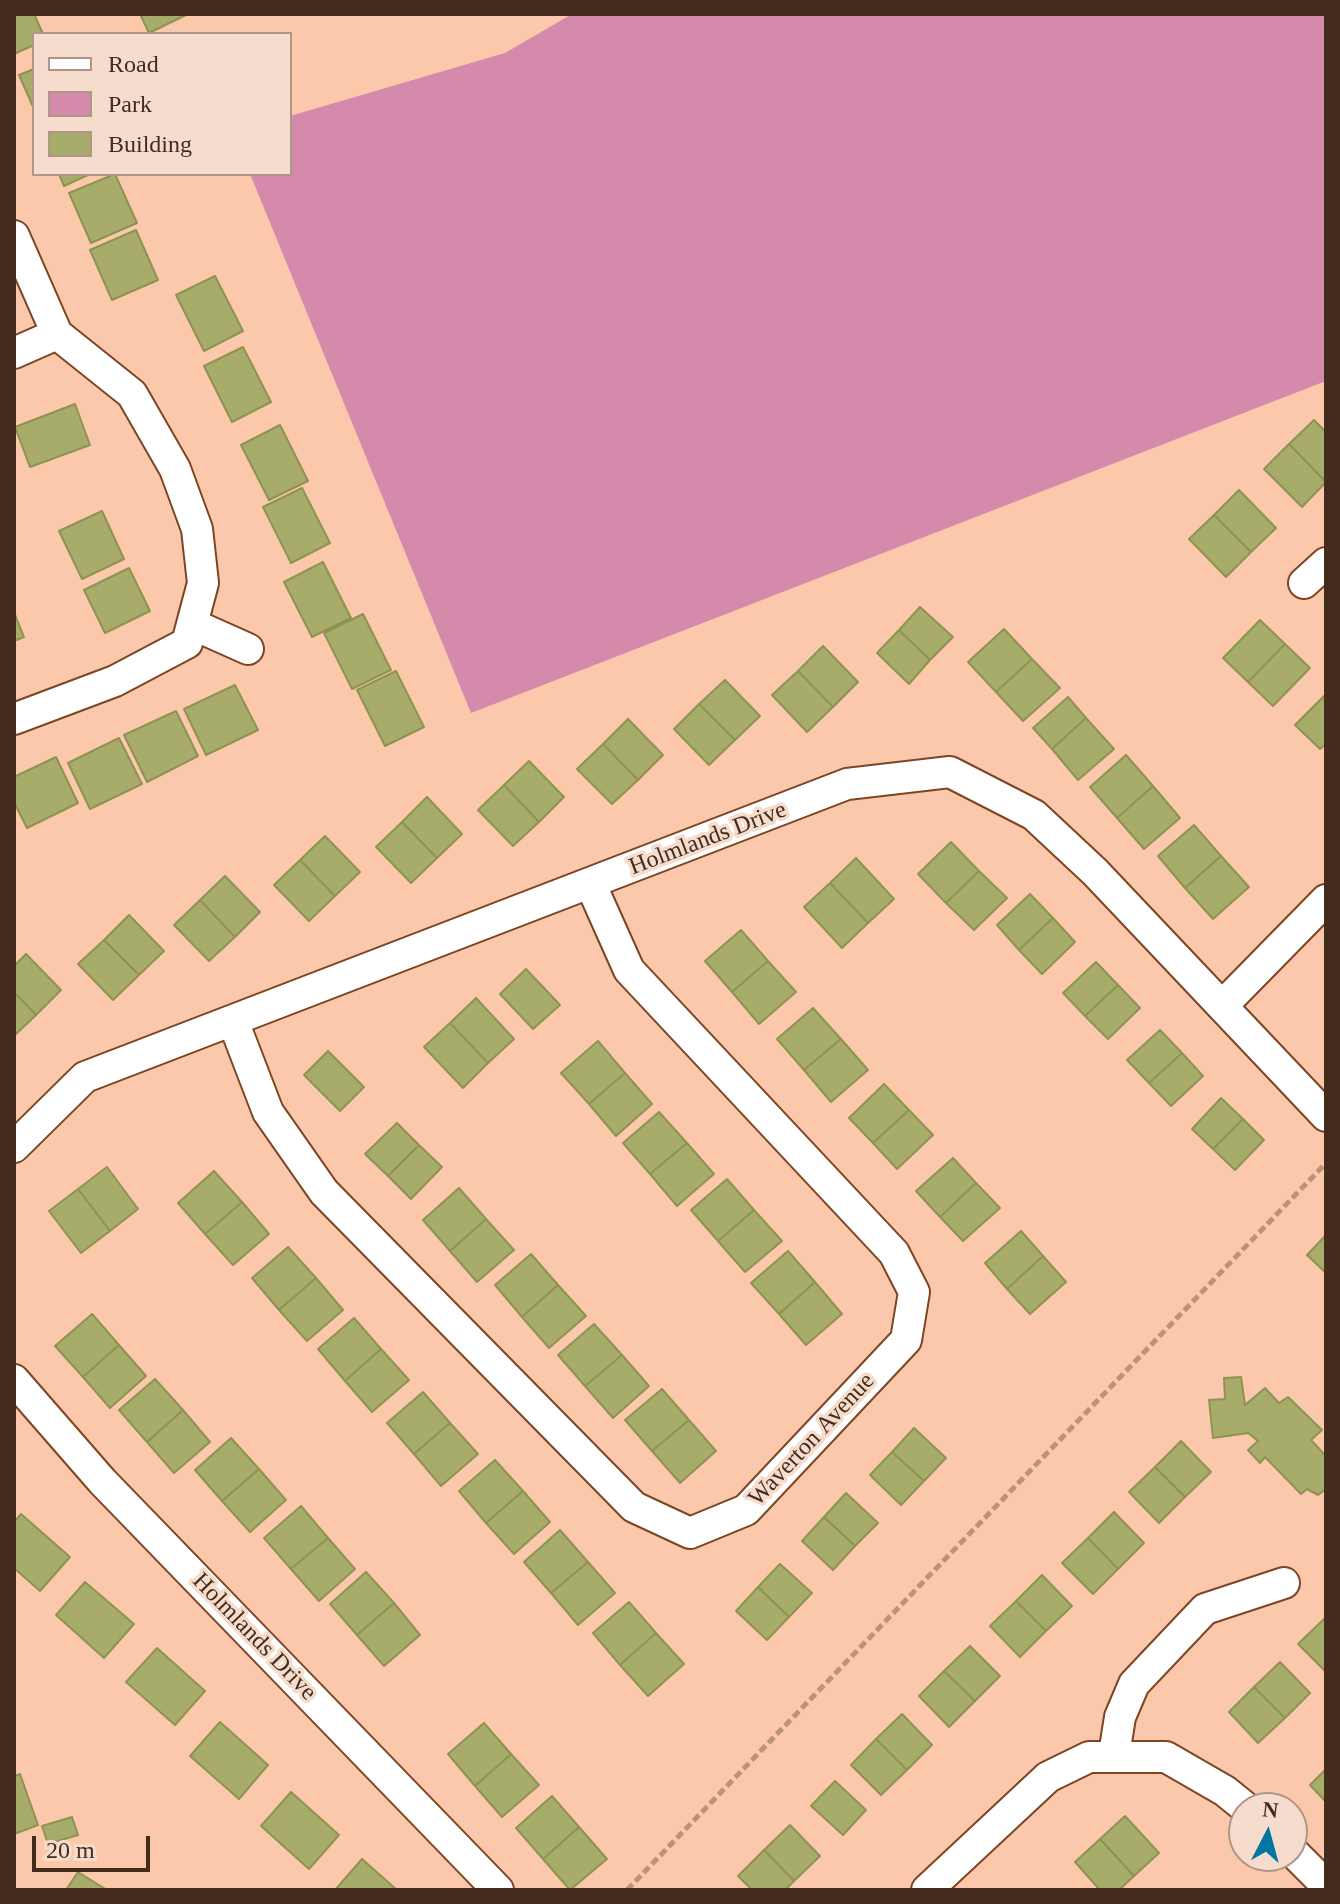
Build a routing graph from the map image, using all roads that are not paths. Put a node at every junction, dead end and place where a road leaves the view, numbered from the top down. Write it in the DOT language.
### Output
graph roads {
  1 [pos="14,236"];
  2 [pos="57,334"];
  3 [pos="14,353"];
  4 [pos="1326,563"];
  5 [pos="1304,583"];
  6 [pos="192,624"];
  7 [pos="248,649"];
  8 [pos="14,719"];
  9 [pos="591,885"];
  10 [pos="1326,900"];
  11 [pos="1222,1006"];
  12 [pos="233,1021"];
  13 [pos="1326,1116"];
  14 [pos="14,1147"];
  15 [pos="14,1380"];
  16 [pos="1284,1583"];
  17 [pos="1114,1755"];
  18 [pos="1228,1793"];
  19 [pos="1308,1867"];
  20 [pos="1326,1885"];
  21 [pos="498,1890"];
  22 [pos="927,1890"];
  1 -- 2 [label="street"];
  2 -- 3 [label="street"];
  2 -- 6 [label="street"];
  4 -- 5 [label="street"];
  6 -- 7 [label="street"];
  6 -- 8 [label="street"];
  9 -- 11 [label="street, Holmlands Drive"];
  9 -- 12 [label="street, Holmlands Drive"];
  9 -- 12 [label="street, Waverton Avenue"];
  10 -- 11 [label="street"];
  11 -- 13 [label="street, Holmlands Drive"];
  12 -- 14 [label="street, Holmlands Drive"];
  15 -- 21 [label="street, Holmlands Drive"];
  16 -- 17 [label="street"];
  17 -- 18 [label="street"];
  17 -- 22 [label="street"];
  19 -- 20 [label="street"];
}
